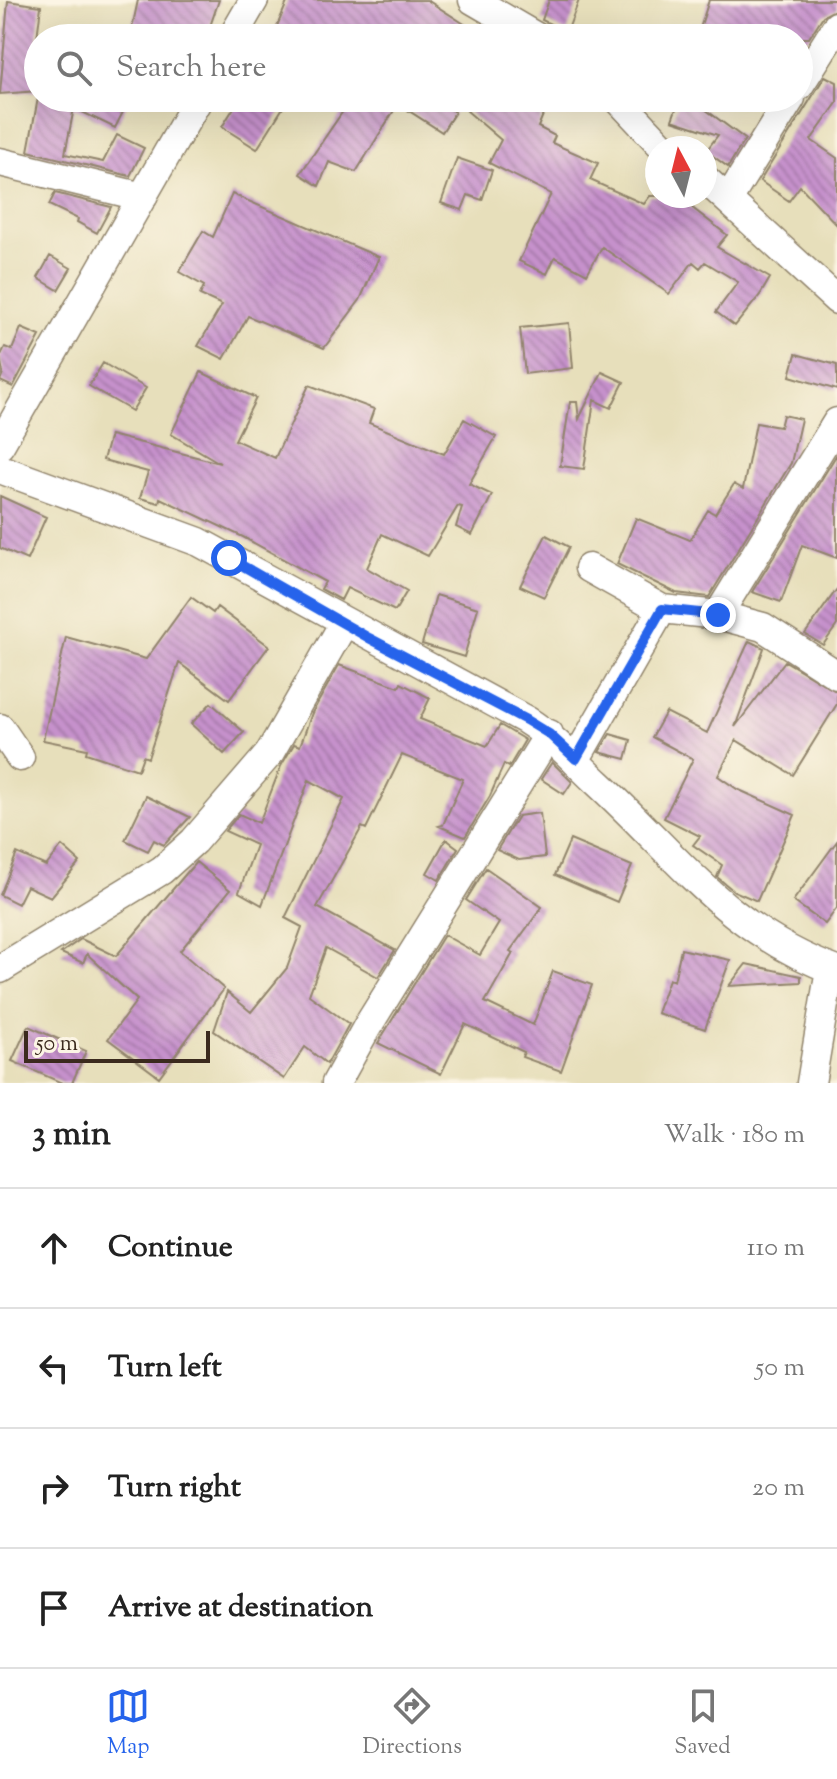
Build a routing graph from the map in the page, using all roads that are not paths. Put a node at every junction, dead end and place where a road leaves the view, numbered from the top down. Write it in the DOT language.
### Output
graph roads {
  1 [pos="254,0"];
  2 [pos="473,0"];
  3 [pos="240,24"];
  4 [pos="514,24"];
  5 [pos="837,26"];
  6 [pos="813,64"];
  7 [pos="191,112"];
  8 [pos="630,112"];
  9 [pos="782,112"];
  10 [pos="653,136"];
  11 [pos="0,162"];
  12 [pos="717,188"];
  13 [pos="143,197"];
  14 [pos="729,198"];
  15 [pos="837,300"];
  16 [pos="837,422"];
  17 [pos="0,445"];
  18 [pos="0,469"];
  19 [pos="589,568"];
  20 [pos="662,609"];
  21 [pos="718,615"];
  22 [pos="344,623"];
  23 [pos="837,675"];
  24 [pos="0,728"];
  25 [pos="549,734"];
  26 [pos="20,757"];
  27 [pos="576,759"];
  28 [pos="0,969"];
  29 [pos="834,970"];
  30 [pos="336,1083"];
  31 [pos="811,1083"];
  1 -- 3 [label="street"];
  2 -- 4 [label="street"];
  5 -- 6 [label="street"];
  7 -- 13 [label="street"];
  8 -- 10 [label="street"];
  9 -- 14 [label="street"];
  11 -- 13 [label="street"];
  12 -- 14 [label="street"];
  13 -- 17 [label="street"];
  14 -- 15 [label="street"];
  16 -- 21 [label="street"];
  18 -- 22 [label="street"];
  19 -- 20 [label="street"];
  20 -- 21 [label="street"];
  20 -- 27 [label="street"];
  21 -- 23 [label="street"];
  22 -- 25 [label="street"];
  22 -- 28 [label="street"];
  24 -- 26 [label="street"];
  25 -- 27 [label="street"];
  25 -- 30 [label="street"];
  27 -- 29 [label="street"];
  29 -- 31 [label="street"];
}
